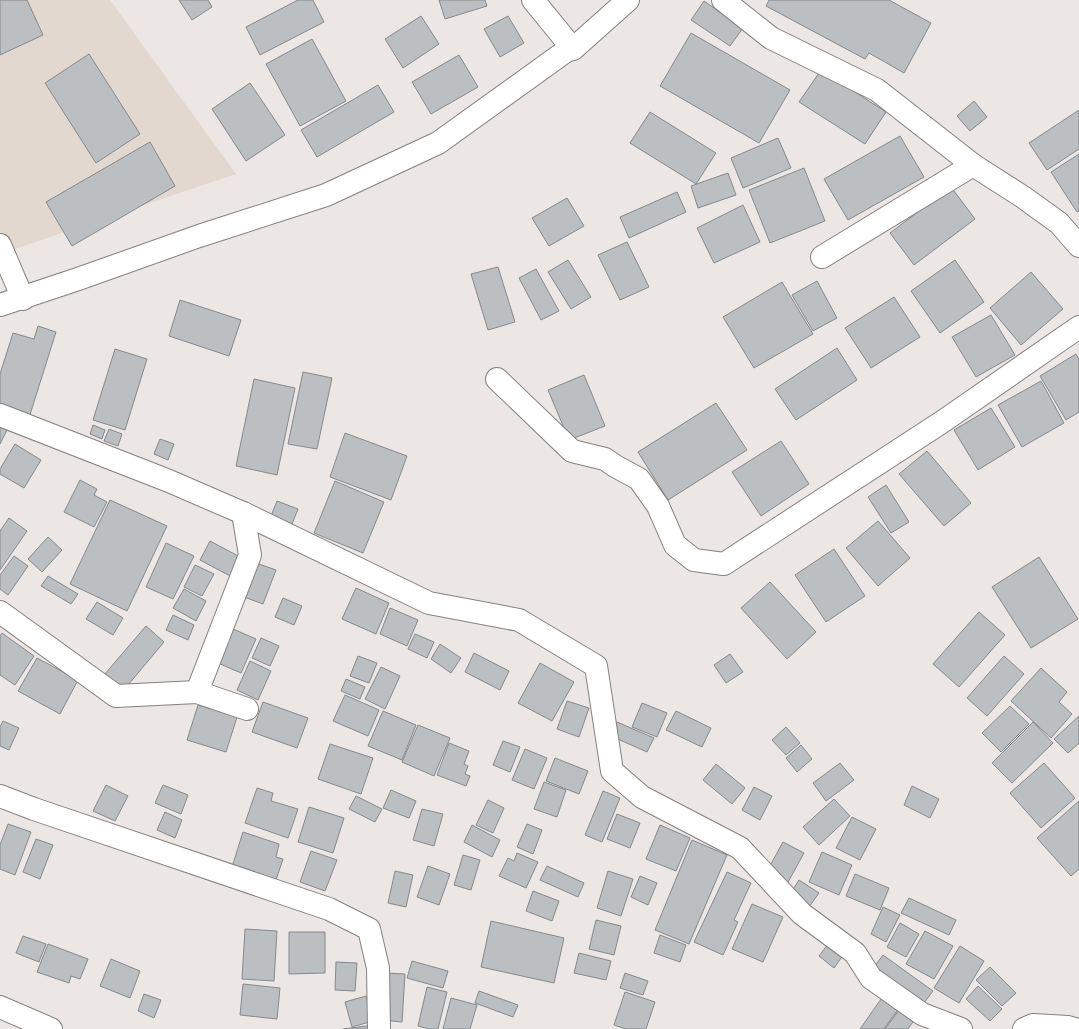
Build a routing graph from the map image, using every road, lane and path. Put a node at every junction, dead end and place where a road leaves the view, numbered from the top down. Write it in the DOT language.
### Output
graph roads {
  1 [pos="533,0"];
  2 [pos="628,0"];
  3 [pos="723,0"];
  4 [pos="573,49"];
  5 [pos="973,165"];
  6 [pos="0,245"];
  7 [pos="1079,246"];
  8 [pos="822,256"];
  9 [pos="23,299"];
  10 [pos="0,305"];
  11 [pos="1079,327"];
  12 [pos="497,379"];
  13 [pos="0,415"];
  14 [pos="243,513"];
  15 [pos="0,612"];
  16 [pos="198,692"];
  17 [pos="247,709"];
  18 [pos="0,796"];
  19 [pos="0,1007"];
  20 [pos="51,1029"];
  21 [pos="379,1029"];
  22 [pos="961,1029"];
  23 [pos="1024,1029"];
  24 [pos="1075,1029"];
  1 -- 4 [label="street"];
  2 -- 4 [label="street"];
  3 -- 5 [label="street"];
  4 -- 9 [label="street"];
  5 -- 7 [label="street"];
  5 -- 8 [label="street"];
  6 -- 9 [label="street"];
  9 -- 10 [label="street"];
  11 -- 12 [label="street"];
  13 -- 14 [label="street"];
  14 -- 16 [label="street"];
  14 -- 22 [label="street"];
  15 -- 16 [label="street"];
  16 -- 17 [label="street"];
  18 -- 21 [label="street"];
  19 -- 20 [label="street"];
  23 -- 24 [label="street"];
}
